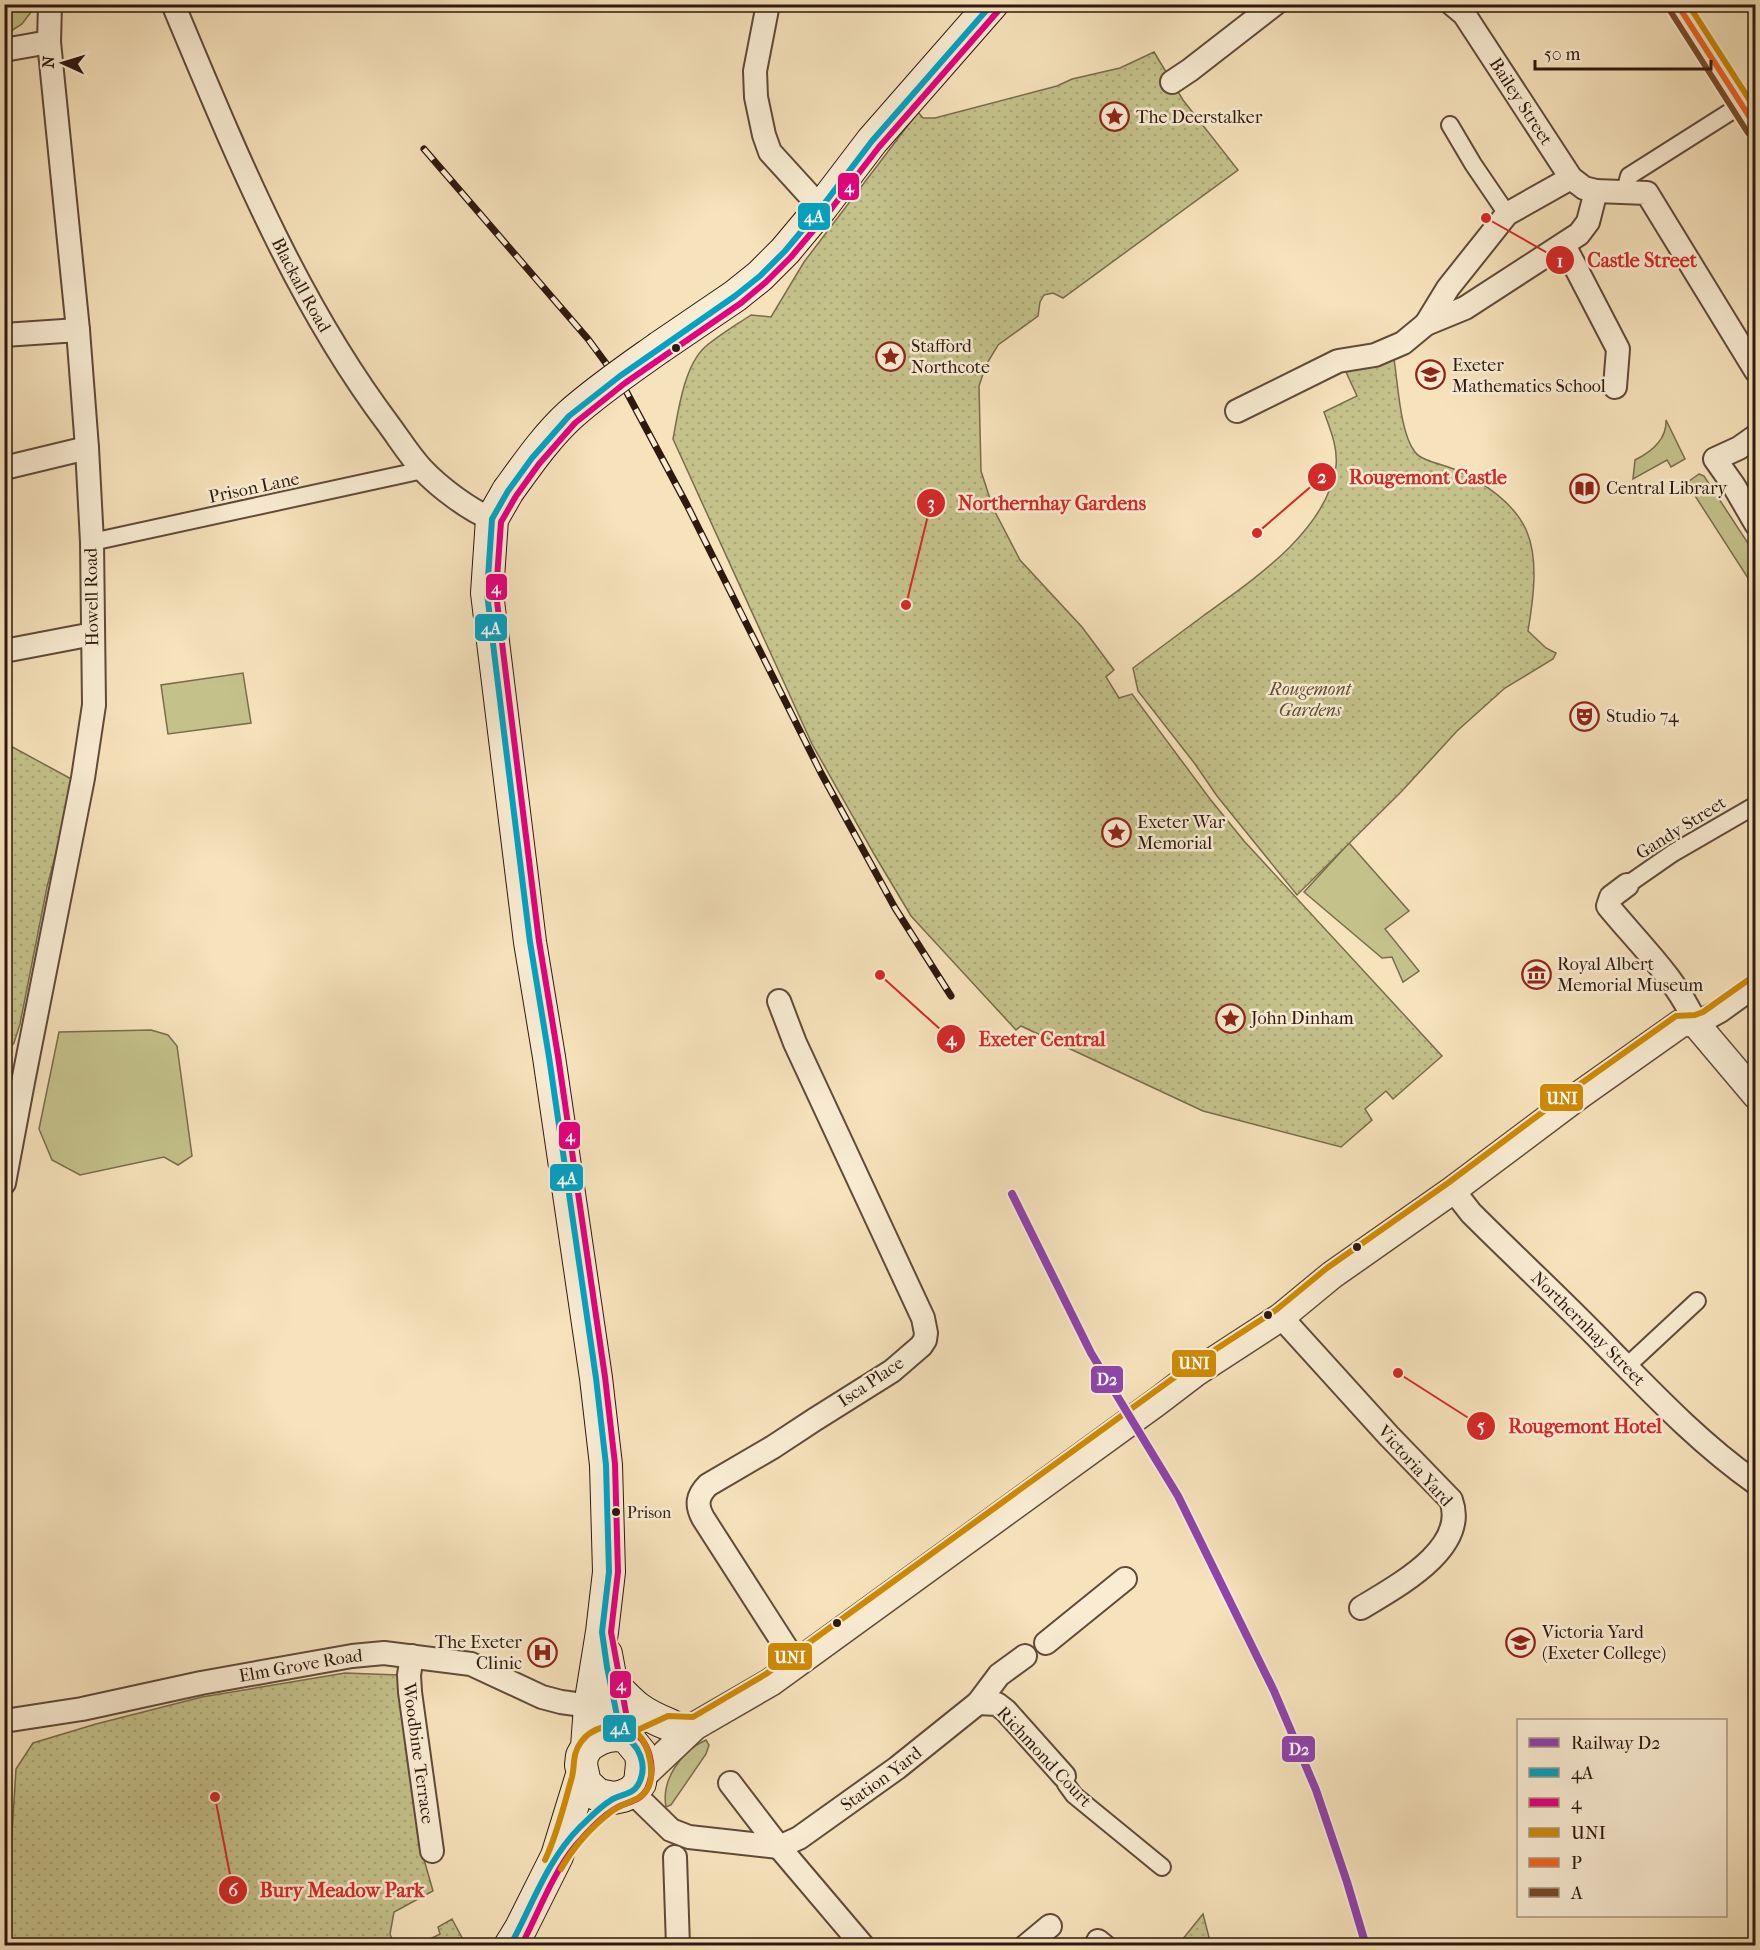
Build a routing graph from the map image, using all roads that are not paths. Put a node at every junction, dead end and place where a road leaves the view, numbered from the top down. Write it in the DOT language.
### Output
graph roads {
  1 [pos="50,4"];
  2 [pos="172,4"];
  3 [pos="768,4"];
  4 [pos="992,4"];
  5 [pos="1275,4"];
  6 [pos="1452,4"];
  7 [pos="1677,4"];
  8 [pos="49,42"];
  9 [pos="4,50"];
  10 [pos="1172,82"];
  11 [pos="1751,119"];
  12 [pos="1450,125"];
  13 [pos="1571,178"];
  14 [pos="1596,191"];
  15 [pos="1625,191"];
  16 [pos="821,208"];
  17 [pos="1507,214"];
  18 [pos="1564,245"];
  19 [pos="1425,324"];
  20 [pos="78,330"];
  21 [pos="4,335"];
  22 [pos="1755,371"];
  23 [pos="1615,387"];
  24 [pos="1238,411"];
  25 [pos="1755,436"];
  26 [pos="87,448"];
  27 [pos="4,468"];
  28 [pos="423,470"];
  29 [pos="492,519"];
  30 [pos="1755,524"];
  31 [pos="92,542"];
  32 [pos="93,634"];
  33 [pos="4,651"];
  34 [pos="1755,805"];
  35 [pos="1627,885"];
  36 [pos="1755,985"];
  37 [pos="779,1001"];
  38 [pos="1696,1024"];
  39 [pos="14,1081"];
  40 [pos="1755,1095"];
  41 [pos="4,1183"];
  42 [pos="1453,1190"];
  43 [pos="1697,1301"];
  44 [pos="1281,1317"];
  45 [pos="1626,1367"];
  46 [pos="1755,1483"];
  47 [pos="1125,1579"];
  48 [pos="1361,1608"];
  49 [pos="602,1632"];
  50 [pos="1046,1643"];
  51 [pos="412,1656"];
  52 [pos="1025,1656"];
  53 [pos="796,1663"];
  54 [pos="611,1682"];
  55 [pos="978,1703"];
  56 [pos="590,1706"];
  57 [pos="4,1721"];
  58 [pos="682,1725"];
  59 [pos="627,1738"];
  60 [pos="584,1761"];
  61 [pos="1064,1776"];
  62 [pos="729,1783"];
  63 [pos="629,1789"];
  64 [pos="779,1847"];
  65 [pos="432,1851"];
  66 [pos="557,1856"];
  67 [pos="675,1857"];
  68 [pos="1162,1867"];
  69 [pos="1050,1926"];
  70 [pos="510,1946"];
  71 [pos="678,1946"];
  72 [pos="863,1946"];
  73 [pos="1026,1946"];
  1 -- 8 [label="street, Howell Road"];
  2 -- 28 [label="street, Blackall Road"];
  3 -- 16 [label="street"];
  4 -- 16 [label="main road"];
  5 -- 10 [label="street"];
  6 -- 13 [label="street, Bailey Street"];
  7 -- 11 [label="street"];
  8 -- 9 [label="street"];
  8 -- 20 [label="street, Howell Road"];
  11 -- 15 [label="street"];
  12 -- 17 [label="street"];
  13 -- 14 [label="street, Bailey Street"];
  13 -- 17 [label="street"];
  14 -- 15 [label="street"];
  14 -- 18 [label="street"];
  15 -- 22 [label="street"];
  16 -- 29 [label="main road, bridge"];
  17 -- 19 [label="street"];
  18 -- 19 [label="street"];
  18 -- 23 [label="street"];
  19 -- 24 [label="street"];
  20 -- 21 [label="street"];
  20 -- 26 [label="street, Howell Road"];
  25 -- 30 [label="street"];
  26 -- 27 [label="street"];
  26 -- 31 [label="street, Howell Road"];
  28 -- 29 [label="street, Blackall Road"];
  28 -- 31 [label="street, Prison Lane"];
  29 -- 49 [label="main road"];
  31 -- 32 [label="street, Howell Road"];
  32 -- 33 [label="street"];
  32 -- 39 [label="street, Howell Road"];
  34 -- 35 [label="street, Gandy Street"];
  35 -- 38 [label="street"];
  36 -- 38 [label="street"];
  37 -- 53 [label="street, Isca Place"];
  38 -- 40 [label="street"];
  38 -- 42 [label="street"];
  39 -- 41 [label="street, Howell Road"];
  42 -- 44 [label="street"];
  42 -- 45 [label="street, Northernhay Street"];
  43 -- 45 [label="street"];
  44 -- 48 [label="street, Victoria Yard"];
  44 -- 53 [label="street"];
  45 -- 46 [label="street, Northernhay Street"];
  47 -- 50 [label="street"];
  49 -- 54 [label="main road"];
  49 -- 56 [label="main road"];
  51 -- 56 [label="street, Elm Grove Road"];
  51 -- 57 [label="street, Elm Grove Road"];
  51 -- 65 [label="street, Woodbine Terrace"];
  52 -- 55 [label="street, Station Yard"];
  53 -- 58 [label="street"];
  54 -- 58 [label="main road"];
  54 -- 59 [label="main road"];
  55 -- 61 [label="street, Richmond Court"];
  55 -- 64 [label="street, Station Yard"];
  56 -- 60 [label="main road"];
  58 -- 59 [label="street"];
  58 -- 63 [label="street"];
  59 -- 60 [label="main road"];
  59 -- 63 [label="main road"];
  60 -- 63 [label="main road"];
  60 -- 66 [label="main road"];
  61 -- 68 [label="street, Richmond Court"];
  62 -- 64 [label="street"];
  63 -- 64 [label="street"];
  63 -- 66 [label="main road"];
  64 -- 72 [label="street"];
  66 -- 70 [label="main road"];
  67 -- 71 [label="street"];
  69 -- 73 [label="street"];
}
